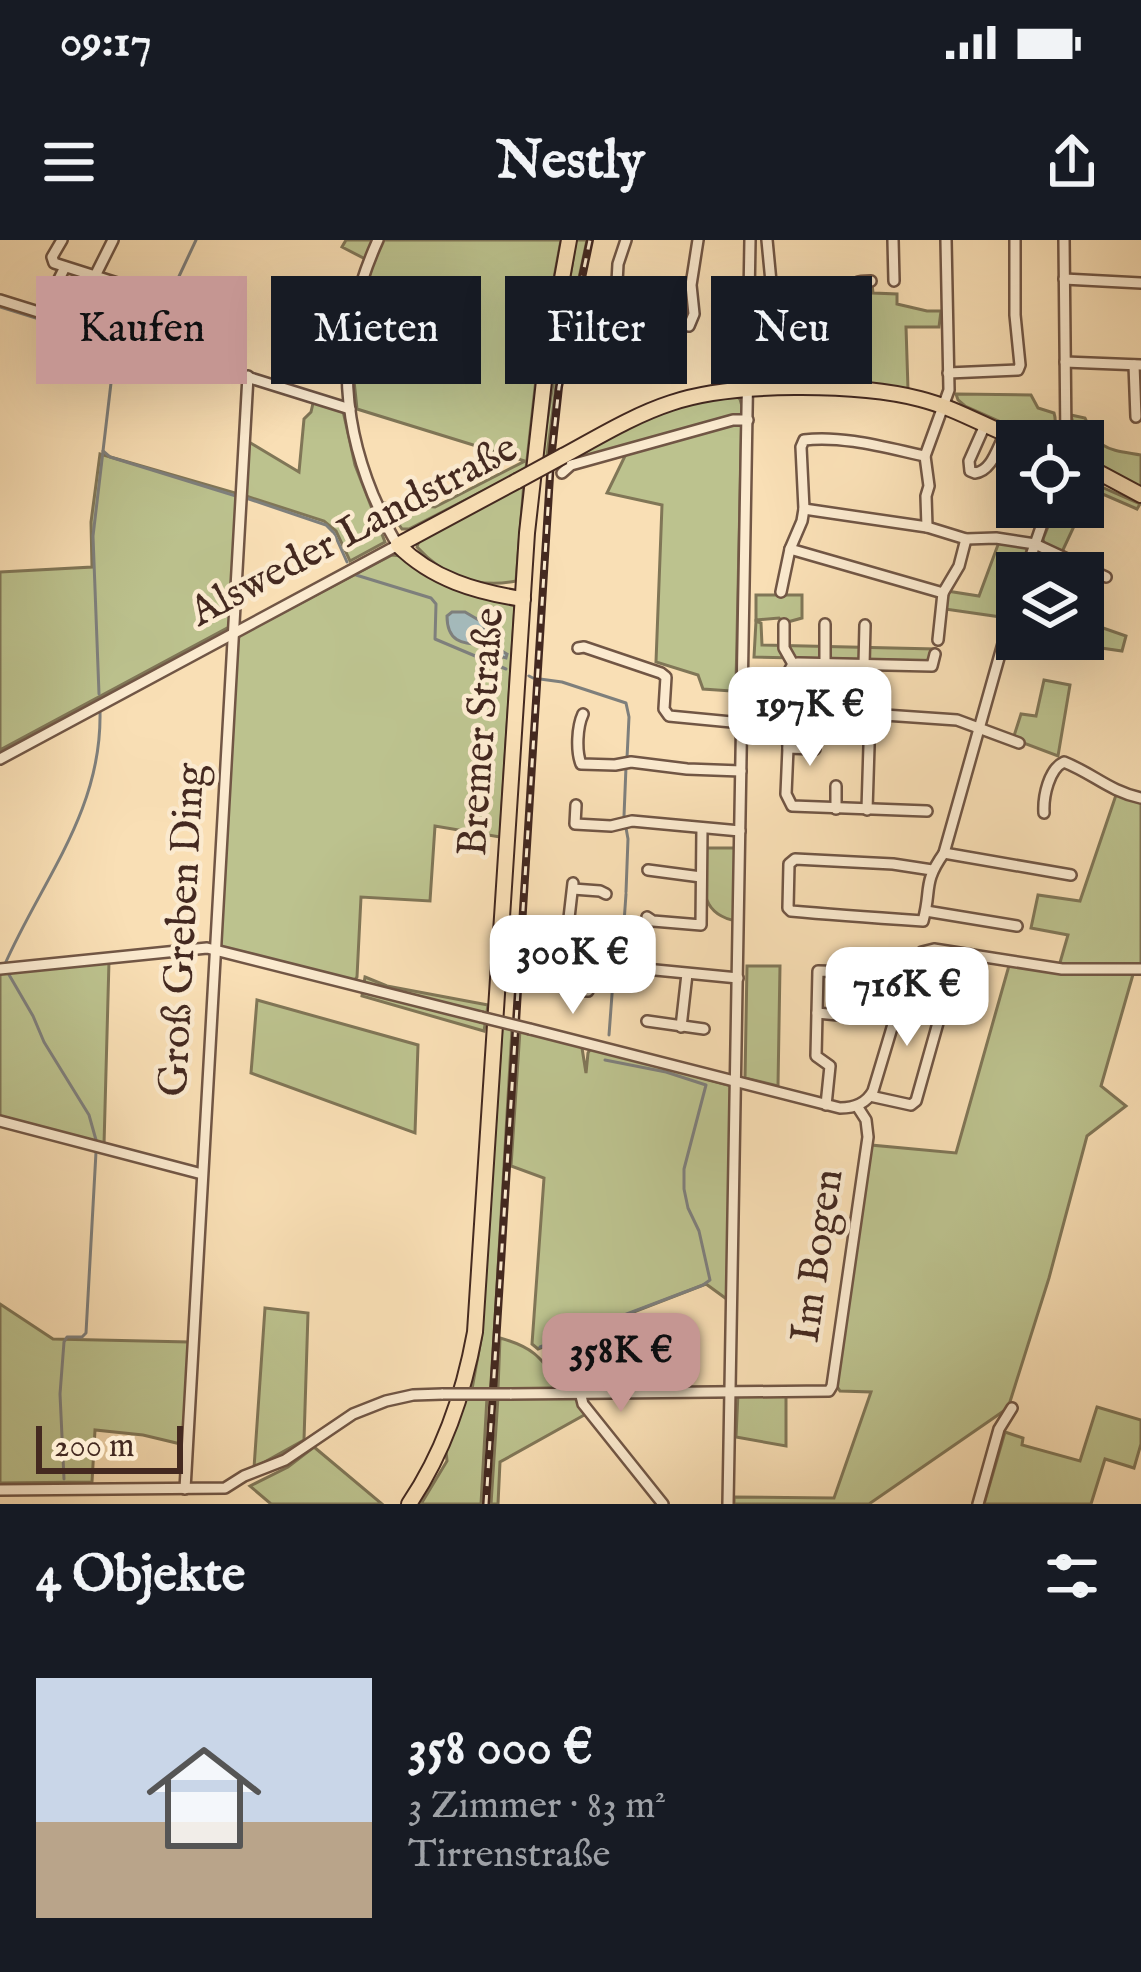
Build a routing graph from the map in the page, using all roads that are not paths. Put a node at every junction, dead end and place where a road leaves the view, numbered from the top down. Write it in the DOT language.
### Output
graph roads {
  1 [pos="62,240"];
  2 [pos="113,240"];
  3 [pos="378,240"];
  4 [pos="569,240"];
  5 [pos="626,240"];
  6 [pos="698,240"];
  7 [pos="750,240"];
  8 [pos="767,240"];
  9 [pos="893,240"];
  10 [pos="946,240"];
  11 [pos="1015,240"];
  12 [pos="1064,240"];
  13 [pos="65,267"];
  14 [pos="60,276"];
  15 [pos="95,276"];
  16 [pos="617,276"];
  17 [pos="770,276"];
  18 [pos="1064,279"];
  19 [pos="893,281"];
  20 [pos="1141,283"];
  21 [pos="0,300"];
  22 [pos="36,311"];
  23 [pos="689,326"];
  24 [pos="1065,362"];
  25 [pos="1138,365"];
  26 [pos="948,374"];
  27 [pos="248,376"];
  28 [pos="844,384"];
  29 [pos="748,389"];
  30 [pos="844,390"];
  31 [pos="944,406"];
  32 [pos="350,409"];
  33 [pos="1136,417"];
  34 [pos="748,420"];
  35 [pos="1064,420"];
  36 [pos="985,425"];
  37 [pos="996,430"];
  38 [pos="996,450"];
  39 [pos="925,456"];
  40 [pos="562,473"];
  41 [pos="1104,477"];
  42 [pos="1141,495"];
  43 [pos="804,509"];
  44 [pos="927,527"];
  45 [pos="1041,528"];
  46 [pos="966,539"];
  47 [pos="402,543"];
  48 [pos="1035,544"];
  49 [pos="790,549"];
  50 [pos="1032,552"];
  51 [pos="1106,577"];
  52 [pos="781,592"];
  53 [pos="944,592"];
  54 [pos="523,594"];
  55 [pos="784,624"];
  56 [pos="825,625"];
  57 [pos="866,625"];
  58 [pos="235,633"];
  59 [pos="938,640"];
  60 [pos="578,648"];
  61 [pos="935,654"];
  62 [pos="999,660"];
  63 [pos="825,663"];
  64 [pos="793,664"];
  65 [pos="866,666"];
  66 [pos="786,710"];
  67 [pos="823,710"];
  68 [pos="583,714"];
  69 [pos="870,714"];
  70 [pos="742,723"];
  71 [pos="980,727"];
  72 [pos="1019,742"];
  73 [pos="788,748"];
  74 [pos="815,749"];
  75 [pos="0,759"];
  76 [pos="741,771"];
  77 [pos="836,786"];
  78 [pos="1141,797"];
  79 [pos="576,805"];
  80 [pos="836,808"];
  81 [pos="867,810"];
  82 [pos="927,811"];
  83 [pos="1044,813"];
  84 [pos="702,828"];
  85 [pos="740,831"];
  86 [pos="944,853"];
  87 [pos="648,869"];
  88 [pos="932,870"];
  89 [pos="1071,875"];
  90 [pos="701,877"];
  91 [pos="606,894"];
  92 [pos="924,916"];
  93 [pos="647,917"];
  94 [pos="1018,926"];
  95 [pos="566,944"];
  96 [pos="214,949"];
  97 [pos="4,969"];
  98 [pos="1141,969"];
  99 [pos="863,970"];
  100 [pos="687,974"];
  101 [pos="738,978"];
  102 [pos="904,987"];
  103 [pos="588,991"];
  104 [pos="817,1013"];
  105 [pos="855,1014"];
  106 [pos="647,1021"];
  107 [pos="681,1027"];
  108 [pos="704,1028"];
  109 [pos="736,1083"];
  110 [pos="870,1096"];
  111 [pos="826,1105"];
  112 [pos="857,1106"];
  113 [pos="0,1121"];
  114 [pos="202,1174"];
  115 [pos="731,1391"];
  116 [pos="580,1393"];
  117 [pos="1012,1408"];
  118 [pos="89,1489"];
  119 [pos="185,1489"];
  120 [pos="0,1490"];
  121 [pos="89,1504"];
  122 [pos="409,1504"];
  123 [pos="663,1504"];
  124 [pos="728,1504"];
  125 [pos="977,1504"];
  1 -- 13 [label="street"];
  2 -- 15 [label="street"];
  3 -- 32 [label="street"];
  4 -- 54 [label="main road, Bremer Straße"];
  5 -- 16 [label="street"];
  6 -- 23 [label="street"];
  7 -- 29 [label="street"];
  8 -- 17 [label="street"];
  9 -- 19 [label="street"];
  10 -- 26 [label="street"];
  11 -- 26 [label="street"];
  12 -- 18 [label="street"];
  13 -- 14 [label="street"];
  13 -- 15 [label="street"];
  18 -- 20 [label="street"];
  18 -- 24 [label="street"];
  21 -- 22 [label="street"];
  24 -- 25 [label="street"];
  24 -- 35 [label="street"];
  25 -- 33 [label="street"];
  26 -- 31 [label="street"];
  27 -- 32 [label="street"];
  27 -- 58 [label="street, Groß Greben Ding"];
  28 -- 30 [label="street"];
  29 -- 30 [label="main road, Alsweder Landstraße"];
  29 -- 34 [label="street"];
  29 -- 47 [label="main road, Alsweder Landstraße, bridge"];
  30 -- 31 [label="main road, Alsweder Landstraße"];
  31 -- 36 [label="main road, Alsweder Landstraße"];
  31 -- 39 [label="street"];
  32 -- 47 [label="street"];
  34 -- 40 [label="street"];
  34 -- 70 [label="street"];
  36 -- 37 [label="main road, Alsweder Landstraße"];
  36 -- 38 [label="street"];
  39 -- 43 [label="street"];
  39 -- 44 [label="street"];
  41 -- 42 [label="main road"];
  43 -- 44 [label="street"];
  43 -- 49 [label="street"];
  44 -- 46 [label="street"];
  45 -- 48 [label="street"];
  46 -- 48 [label="street"];
  46 -- 53 [label="street"];
  47 -- 54 [label="main road"];
  47 -- 58 [label="street, Alsweder Landstraße"];
  48 -- 50 [label="street"];
  48 -- 51 [label="street"];
  49 -- 52 [label="street"];
  49 -- 53 [label="street"];
  53 -- 59 [label="street"];
  54 -- 122 [label="main road, Bremer Straße"];
  55 -- 64 [label="street"];
  56 -- 63 [label="street"];
  57 -- 65 [label="street"];
  58 -- 75 [label="street, Alsweder Landstraße"];
  58 -- 96 [label="street, Groß Greben Ding"];
  60 -- 70 [label="street"];
  61 -- 65 [label="street"];
  62 -- 71 [label="street"];
  63 -- 64 [label="street"];
  63 -- 65 [label="street"];
  64 -- 66 [label="street"];
  65 -- 69 [label="street"];
  66 -- 67 [label="street"];
  66 -- 73 [label="street"];
  68 -- 76 [label="street"];
  69 -- 71 [label="street"];
  69 -- 81 [label="street"];
  70 -- 76 [label="street"];
  71 -- 72 [label="street"];
  71 -- 86 [label="street"];
  73 -- 74 [label="street"];
  73 -- 80 [label="street"];
  76 -- 85 [label="street"];
  77 -- 80 [label="street"];
  78 -- 83 [label="street"];
  79 -- 84 [label="street"];
  80 -- 81 [label="street"];
  81 -- 82 [label="street"];
  84 -- 85 [label="street"];
  84 -- 90 [label="street"];
  85 -- 101 [label="street"];
  86 -- 88 [label="street"];
  86 -- 89 [label="street"];
  87 -- 90 [label="street"];
  88 -- 92 [label="street"];
  88 -- 92 [label="street"];
  90 -- 93 [label="street"];
  91 -- 95 [label="street"];
  92 -- 94 [label="street"];
  95 -- 100 [label="street"];
  95 -- 103 [label="street"];
  96 -- 97 [label="street"];
  96 -- 109 [label="street, bridge"];
  96 -- 114 [label="street, Groß Greben Ding"];
  98 -- 102 [label="street"];
  99 -- 104 [label="street"];
  100 -- 101 [label="street"];
  100 -- 107 [label="street"];
  101 -- 109 [label="street"];
  102 -- 110 [label="street"];
  102 -- 110 [label="street"];
  104 -- 105 [label="street"];
  104 -- 111 [label="street"];
  106 -- 107 [label="street"];
  107 -- 108 [label="street"];
  109 -- 111 [label="street"];
  109 -- 115 [label="street"];
  110 -- 112 [label="street"];
  111 -- 112 [label="street"];
  112 -- 115 [label="street, Im Bogen"];
  113 -- 114 [label="street"];
  114 -- 119 [label="street, Groß Greben Ding"];
  115 -- 116 [label="street"];
  115 -- 124 [label="street"];
  116 -- 119 [label="street, bridge"];
  116 -- 123 [label="street"];
  117 -- 125 [label="street"];
  118 -- 119 [label="street"];
  118 -- 120 [label="street"];
  118 -- 121 [label="street"];
}
